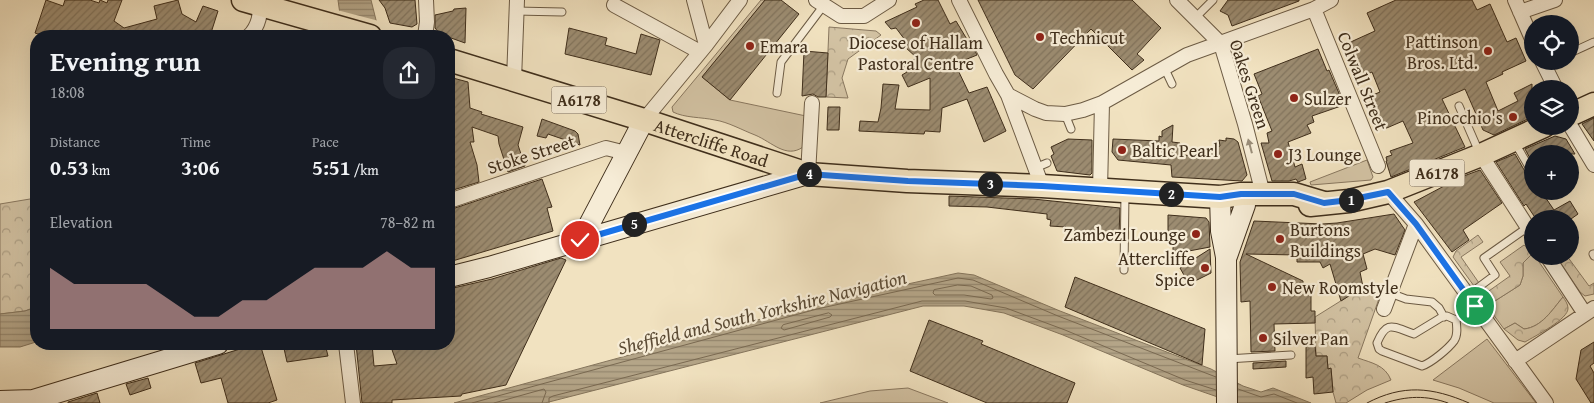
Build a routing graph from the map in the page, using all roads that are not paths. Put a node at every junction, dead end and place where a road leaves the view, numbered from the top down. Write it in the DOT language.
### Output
graph roads {
  1 [pos="426,0"];
  2 [pos="694,0"];
  3 [pos="740,0"];
  4 [pos="889,0"];
  5 [pos="959,0"];
  6 [pos="1177,0"];
  7 [pos="1213,0"];
  8 [pos="1330,0"];
  9 [pos="1555,0"];
  10 [pos="253,2"];
  11 [pos="820,3"];
  12 [pos="614,5"];
  13 [pos="516,6"];
  14 [pos="1518,6"];
  15 [pos="1314,9"];
  16 [pos="562,12"];
  17 [pos="1195,18"];
  18 [pos="1524,20"];
  19 [pos="255,30"];
  20 [pos="349,30"];
  21 [pos="426,30"];
  22 [pos="1594,42"];
  23 [pos="1221,44"];
  24 [pos="703,49"];
  25 [pos="1579,50"];
  26 [pos="455,62"];
  27 [pos="1164,67"];
  28 [pos="514,80"];
  29 [pos="1172,84"];
  30 [pos="777,94"];
  31 [pos="1008,94"];
  32 [pos="812,103"];
  33 [pos="1102,103"];
  34 [pos="1594,104"];
  35 [pos="1459,106"];
  36 [pos="1579,111"];
  37 [pos="1065,114"];
  38 [pos="644,120"];
  39 [pos="1071,129"];
  40 [pos="1524,135"];
  41 [pos="1576,135"];
  42 [pos="1513,140"];
  43 [pos="626,153"];
  44 [pos="1481,155"];
  45 [pos="1524,159"];
  46 [pos="1594,165"];
  47 [pos="1378,166"];
  48 [pos="1041,172"];
  49 [pos="808,174"];
  50 [pos="1100,190"];
  51 [pos="1125,192"];
  52 [pos="1388,192"];
  53 [pos="1242,197"];
  54 [pos="455,199"];
  55 [pos="597,209"];
  56 [pos="1524,221"];
  57 [pos="1416,224"];
  58 [pos="621,228"];
  59 [pos="1524,234"];
  60 [pos="580,240"];
  61 [pos="1554,265"];
  62 [pos="1124,270"];
  63 [pos="455,275"];
  64 [pos="1390,293"];
  65 [pos="1471,301"];
  66 [pos="1384,309"];
  67 [pos="1590,314"];
  68 [pos="1444,317"];
  69 [pos="1456,320"];
  70 [pos="198,350"];
  71 [pos="347,350"];
  72 [pos="1291,356"];
  73 [pos="1515,361"];
  74 [pos="1227,364"];
  75 [pos="0,401"];
  76 [pos="353,403"];
  77 [pos="1228,403"];
  78 [pos="1546,403"];
  1 -- 21 [label="street"];
  2 -- 24 [label="street"];
  3 -- 24 [label="street"];
  4 -- 11 [label="street"];
  5 -- 31 [label="street"];
  6 -- 17 [label="street, Oakes Green"];
  7 -- 17 [label="lane"];
  8 -- 15 [label="street"];
  9 -- 14 [label="street"];
  10 -- 19 [label="street"];
  10 -- 20 [label="main road"];
  11 -- 30 [label="lane"];
  12 -- 24 [label="street"];
  13 -- 16 [label="lane"];
  13 -- 28 [label="street"];
  14 -- 18 [label="street"];
  15 -- 23 [label="street"];
  15 -- 47 [label="street, Colwall Street"];
  17 -- 23 [label="street, Oakes Green"];
  22 -- 25 [label="lane"];
  23 -- 27 [label="street"];
  53 -- 23 [label="street, Oakes Green, one-way"];
  24 -- 38 [label="street"];
  26 -- 28 [label="main road, Attercliffe Road / A6178"];
  27 -- 29 [label="lane"];
  27 -- 33 [label="street"];
  28 -- 38 [label="main road, Attercliffe Road / A6178"];
  31 -- 37 [label="street"];
  31 -- 48 [label="street"];
  32 -- 49 [label="street"];
  33 -- 37 [label="street"];
  33 -- 50 [label="street"];
  34 -- 36 [label="main road"];
  35 -- 44 [label="lane"];
  37 -- 39 [label="lane"];
  38 -- 43 [label="main road"];
  38 -- 49 [label="main road, Attercliffe Road / A6178"];
  40 -- 42 [label="main road, Attercliffe Road / A6178"];
  41 -- 46 [label="street"];
  42 -- 44 [label="main road, Attercliffe Road / A6178"];
  42 -- 45 [label="lane"];
  43 -- 54 [label="street, Stoke Street"];
  43 -- 55 [label="main road"];
  44 -- 52 [label="main road, Attercliffe Road / A6178"];
  44 -- 56 [label="street"];
  48 -- 49 [label="main road, Attercliffe Road / A6178"];
  48 -- 50 [label="main road, Attercliffe Road / A6178"];
  49 -- 58 [label="main road"];
  50 -- 51 [label="main road, Attercliffe Road / A6178"];
  51 -- 53 [label="main road, Attercliffe Road / A6178"];
  51 -- 62 [label="lane"];
  52 -- 53 [label="main road, Attercliffe Road / A6178"];
  52 -- 57 [label="street"];
  53 -- 74 [label="main road"];
  55 -- 58 [label="main road"];
  55 -- 60 [label="main road"];
  57 -- 64 [label="street"];
  57 -- 65 [label="street"];
  58 -- 60 [label="main road"];
  59 -- 65 [label="lane"];
  60 -- 63 [label="main road"];
  61 -- 67 [label="street"];
  64 -- 66 [label="street"];
  64 -- 68 [label="lane"];
  65 -- 69 [label="lane"];
  65 -- 73 [label="street"];
  67 -- 73 [label="street"];
  68 -- 69 [label="lane"];
  68 -- 69 [label="lane"];
  70 -- 75 [label="main road"];
  71 -- 76 [label="street"];
  72 -- 74 [label="lane"];
  73 -- 78 [label="street"];
  74 -- 77 [label="main road"];
}
